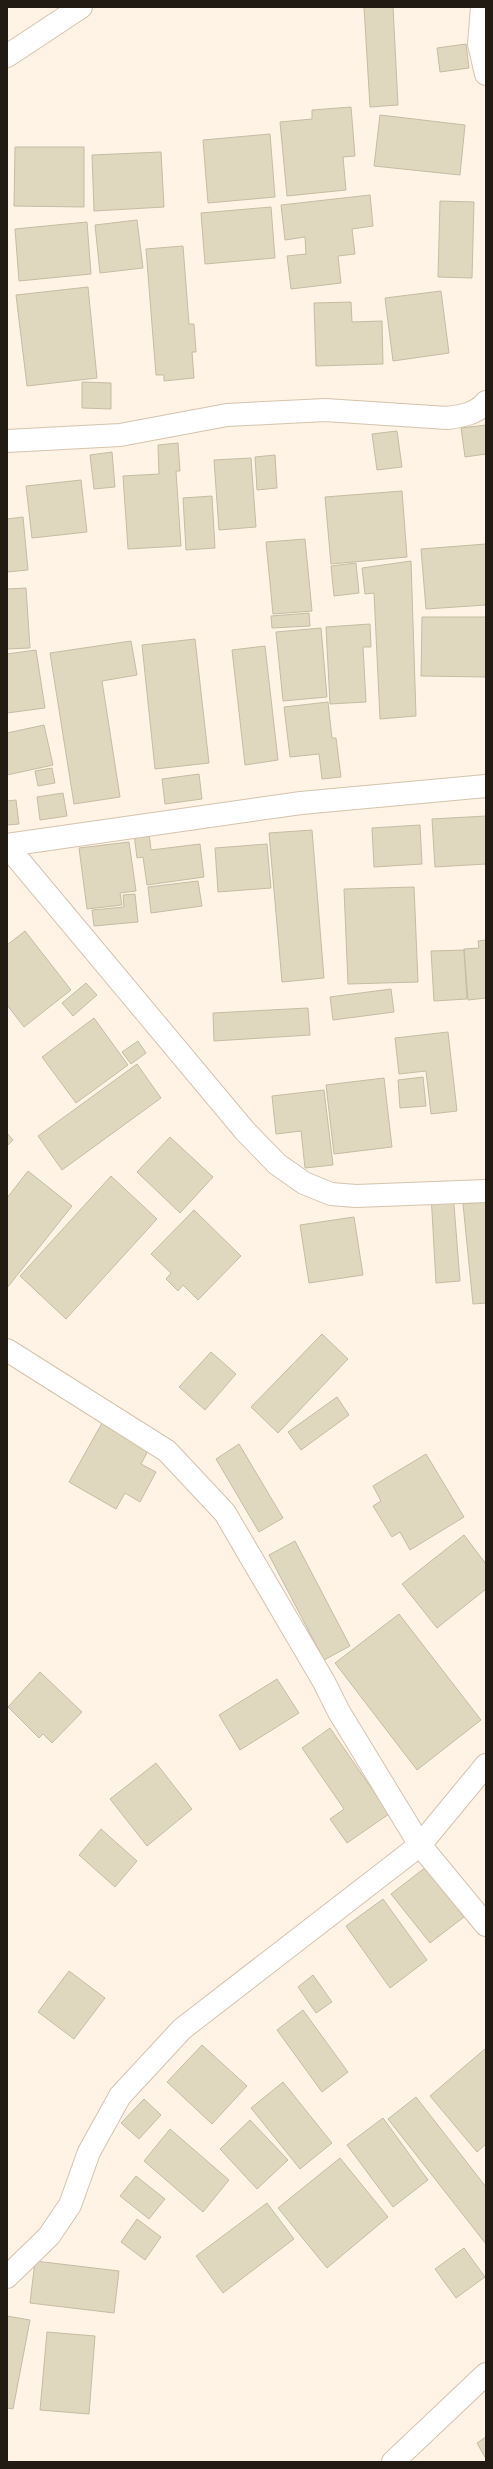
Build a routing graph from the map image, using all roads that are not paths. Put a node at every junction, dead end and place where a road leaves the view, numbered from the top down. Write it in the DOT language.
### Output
graph roads {
  1 [pos="81,7"];
  2 [pos="482,7"];
  3 [pos="483,44"];
  4 [pos="7,56"];
  5 [pos="486,74"];
  6 [pos="486,402"];
  7 [pos="7,441"];
  8 [pos="486,786"];
  9 [pos="7,846"];
  10 [pos="486,1191"];
  11 [pos="11,1359"];
  12 [pos="486,1765"];
  13 [pos="420,1845"];
  14 [pos="486,1925"];
  15 [pos="7,2276"];
  16 [pos="486,2374"];
  17 [pos="393,2462"];
  1 -- 4 [label="street"];
  2 -- 3 [label="street"];
  3 -- 5 [label="street"];
  6 -- 7 [label="street"];
  8 -- 9 [label="street"];
  9 -- 10 [label="street"];
  11 -- 13 [label="street"];
  12 -- 13 [label="street"];
  13 -- 14 [label="street"];
  13 -- 15 [label="street"];
  16 -- 17 [label="street"];
}
